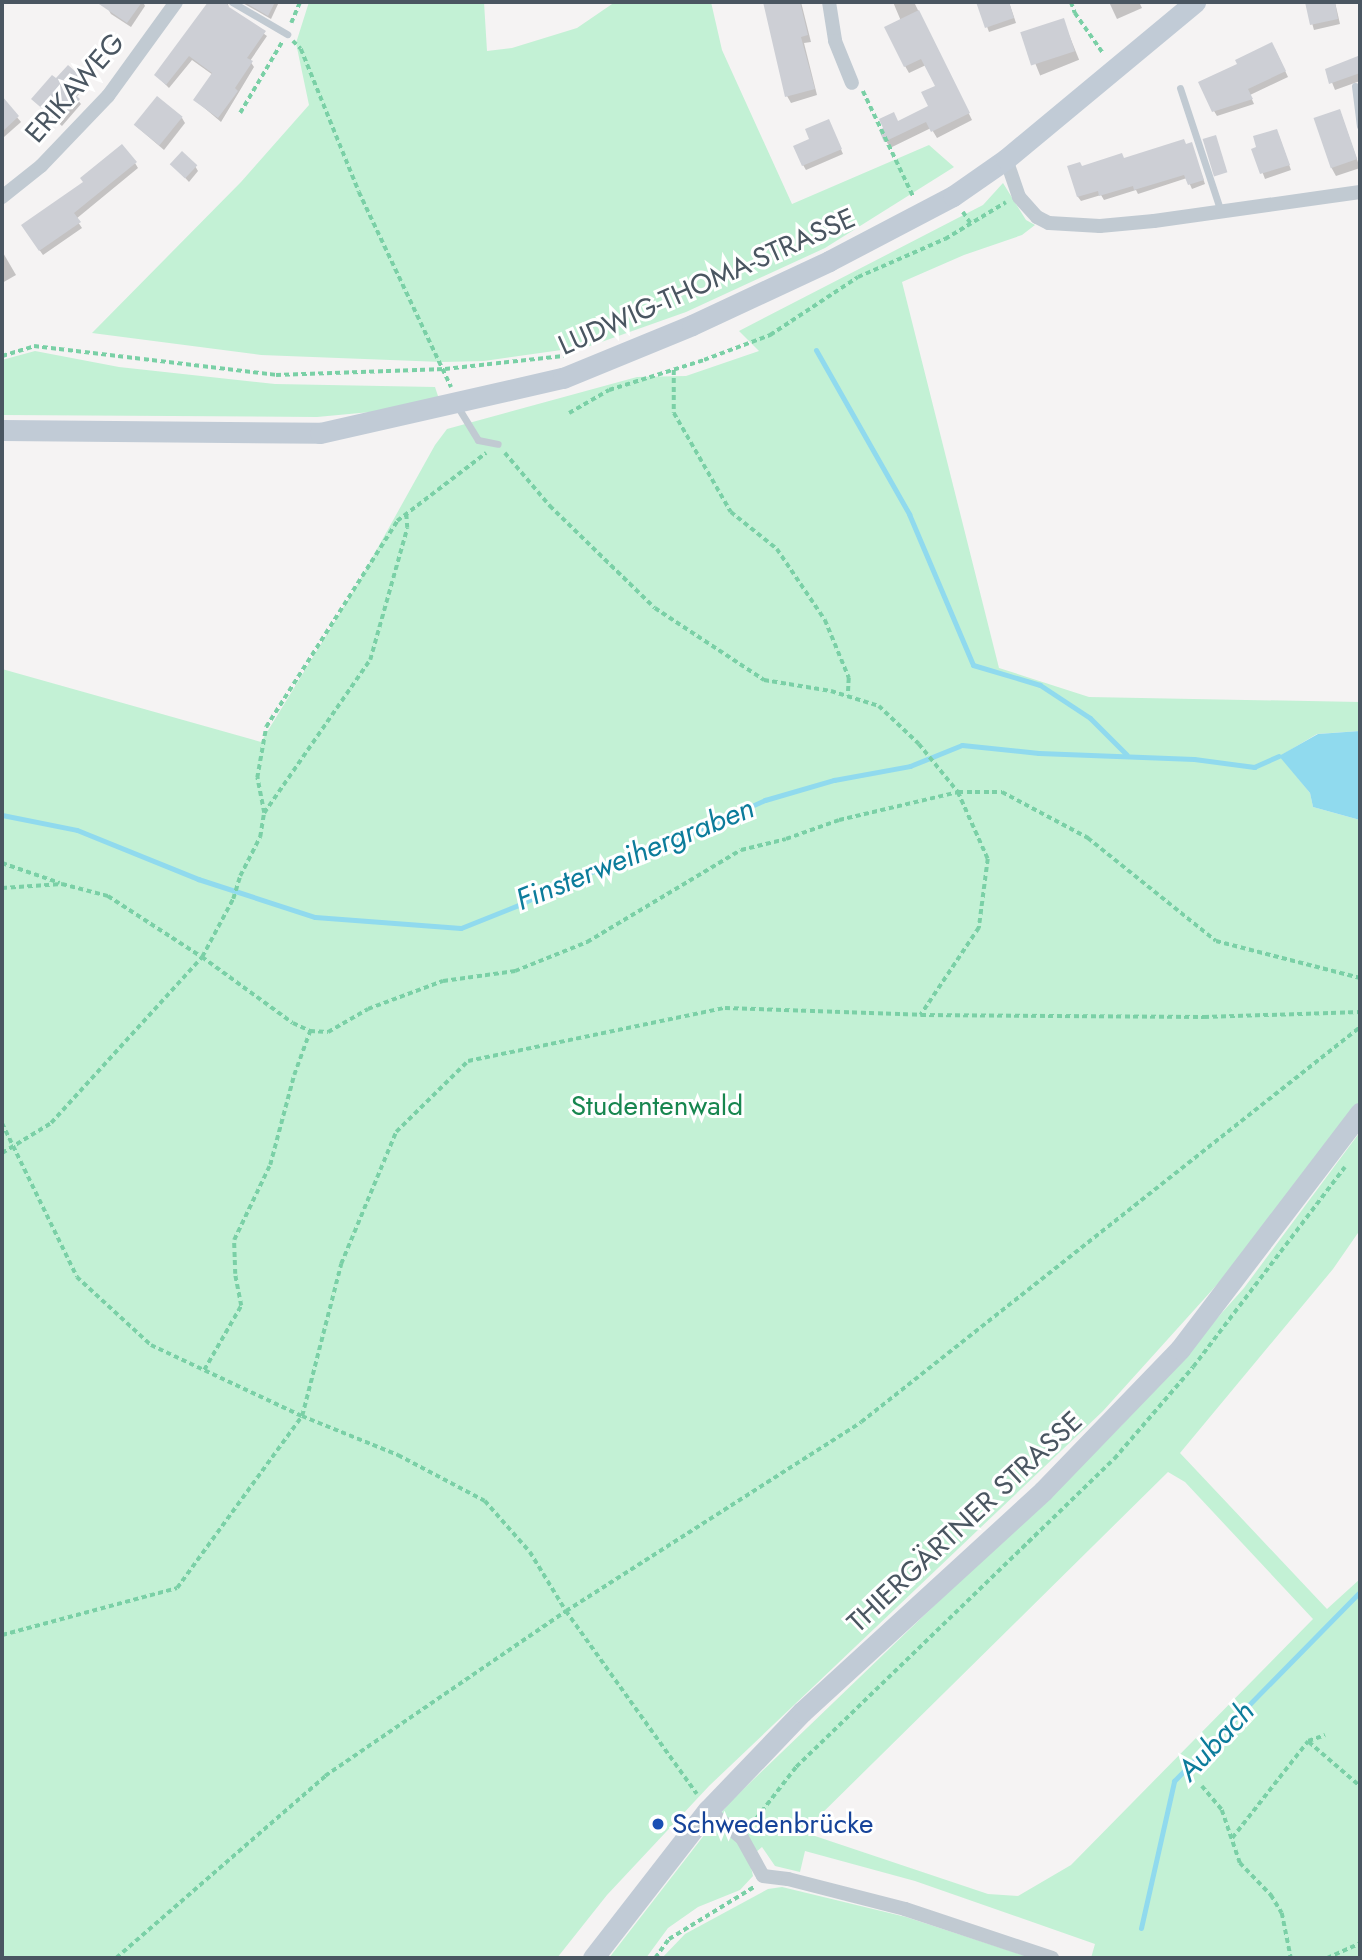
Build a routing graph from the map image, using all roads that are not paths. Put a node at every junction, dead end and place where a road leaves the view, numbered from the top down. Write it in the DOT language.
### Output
graph roads {
  1 [pos="177,2"];
  2 [pos="232,2"];
  3 [pos="829,2"];
  4 [pos="1195,2"];
  5 [pos="287,34"];
  6 [pos="852,83"];
  7 [pos="1355,86"];
  8 [pos="1181,88"];
  9 [pos="1360,126"];
  10 [pos="1006,159"];
  11 [pos="1360,192"];
  12 [pos="2,197"];
  13 [pos="1221,212"];
  14 [pos="456,403"];
  15 [pos="2,430"];
  16 [pos="498,444"];
  17 [pos="1360,1113"];
  18 [pos="708,1810"];
  19 [pos="593,1958"];
  20 [pos="1052,1958"];
  1 -- 12 [label="street, ERIKAWEG"];
  2 -- 5 [label="lane"];
  3 -- 6 [label="street"];
  4 -- 10 [label="street, LUDWIG-THOMA-STRASSE"];
  7 -- 9 [label="lane"];
  8 -- 13 [label="lane"];
  10 -- 13 [label="street"];
  10 -- 14 [label="street, LUDWIG-THOMA-STRASSE"];
  11 -- 13 [label="street"];
  14 -- 15 [label="street, LUDWIG-THOMA-STRASSE"];
  14 -- 16 [label="lane"];
  17 -- 18 [label="street, THIERGÄRTNER STRASSE"];
  18 -- 19 [label="street, THIERGÄRTNER STRASSE"];
  18 -- 20 [label="street"];
}
